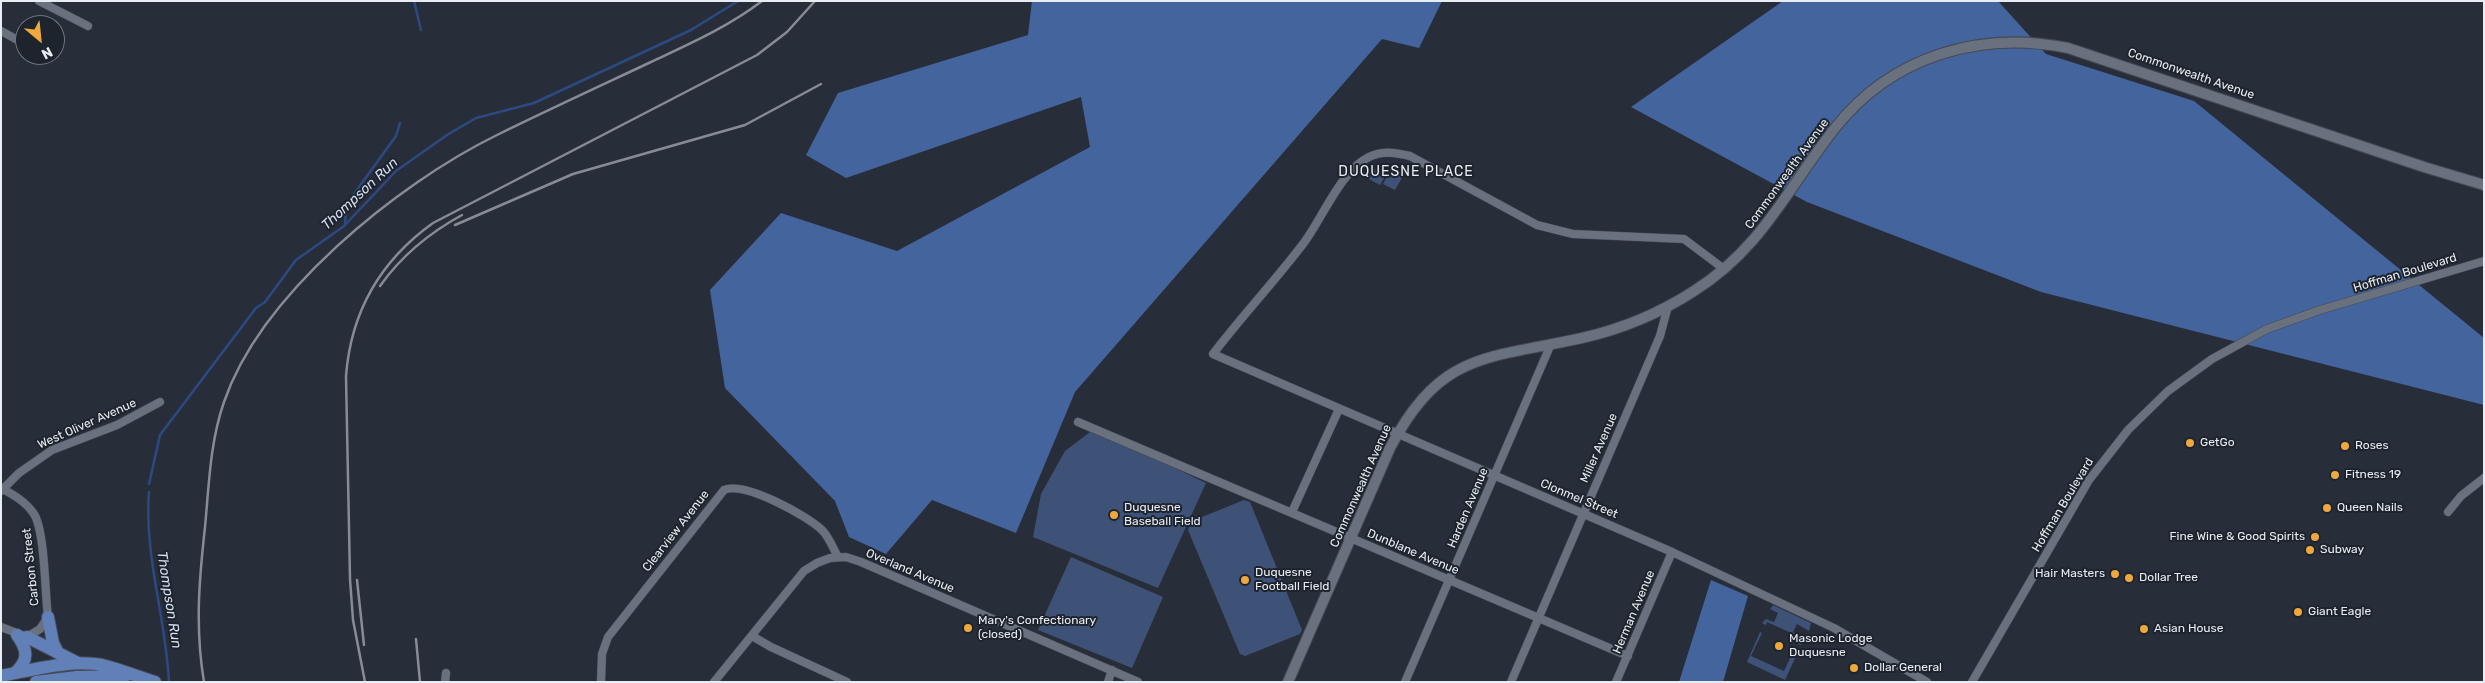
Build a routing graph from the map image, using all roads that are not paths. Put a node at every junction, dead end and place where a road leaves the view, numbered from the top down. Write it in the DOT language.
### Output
graph roads {
  1 [pos="39,1"];
  2 [pos="88,26"];
  3 [pos="1,31"];
  4 [pos="15,39"];
  5 [pos="2484,185"];
  6 [pos="2484,261"];
  7 [pos="1724,269"];
  8 [pos="1668,306"];
  9 [pos="1551,344"];
  10 [pos="160,402"];
  11 [pos="1339,409"];
  12 [pos="1078,422"];
  13 [pos="1397,434"];
  14 [pos="1494,476"];
  15 [pos="2484,478"];
  16 [pos="2,490"];
  17 [pos="1292,512"];
  18 [pos="2448,512"];
  19 [pos="1583,513"];
  20 [pos="1351,538"];
  21 [pos="1672,552"];
  22 [pos="838,557"];
  23 [pos="1450,580"];
  24 [pos="48,617"];
  25 [pos="1539,618"];
  26 [pos="1,627"];
  27 [pos="22,636"];
  28 [pos="752,636"];
  29 [pos="58,653"];
  30 [pos="1628,656"];
  31 [pos="83,665"];
  32 [pos="1112,670"];
  33 [pos="15,673"];
  34 [pos="132,675"];
  35 [pos="1,676"];
  36 [pos="36,682"];
  37 [pos="154,682"];
  38 [pos="601,682"];
  39 [pos="714,682"];
  40 [pos="847,682"];
  41 [pos="1108,682"];
  42 [pos="1138,682"];
  43 [pos="1288,682"];
  44 [pos="1405,682"];
  45 [pos="1511,682"];
  46 [pos="1616,682"];
  47 [pos="1927,682"];
  48 [pos="1972,682"];
  1 -- 2 [label="street"];
  3 -- 4 [label="street"];
  5 -- 7 [label="street, Commonwealth Avenue"];
  6 -- 48 [label="street, Hoffman Boulevard"];
  7 -- 8 [label="street, Commonwealth Avenue"];
  7 -- 11 [label="street, Clonmel Street"];
  8 -- 9 [label="street, Commonwealth Avenue"];
  8 -- 19 [label="street, Miller Avenue"];
  9 -- 13 [label="street, Commonwealth Avenue"];
  9 -- 14 [label="street, Harden Avenue"];
  10 -- 16 [label="street, West Oliver Avenue"];
  11 -- 13 [label="street, Clonmel Street"];
  11 -- 17 [label="street"];
  12 -- 17 [label="street, Dunblane Avenue"];
  13 -- 14 [label="street, Clonmel Street"];
  13 -- 20 [label="street, Commonwealth Avenue"];
  14 -- 19 [label="street, Clonmel Street"];
  14 -- 23 [label="street, Harden Avenue"];
  15 -- 18 [label="street"];
  16 -- 24 [label="street, Carbon Street"];
  17 -- 20 [label="street, Dunblane Avenue"];
  19 -- 21 [label="street, Clonmel Street"];
  19 -- 25 [label="street, Miller Avenue"];
  20 -- 23 [label="street, Dunblane Avenue"];
  20 -- 43 [label="street, Commonwealth Avenue"];
  21 -- 30 [label="street, Herman Avenue"];
  21 -- 47 [label="street, Clonmel Street"];
  22 -- 28 [label="street"];
  22 -- 32 [label="street, Overland Avenue"];
  22 -- 38 [label="street, Clearview Avenue"];
  23 -- 25 [label="street, Dunblane Avenue"];
  23 -- 44 [label="street, Harden Avenue"];
  24 -- 27 [label="street, Carbon Street"];
  24 -- 29 [label="main road"];
  25 -- 30 [label="street, Dunblane Avenue"];
  25 -- 45 [label="street, Miller Avenue"];
  26 -- 27 [label="street"];
  27 -- 29 [label="main road"];
  27 -- 33 [label="main road"];
  28 -- 39 [label="street"];
  28 -- 40 [label="street"];
  29 -- 31 [label="main road"];
  30 -- 46 [label="street, Herman Avenue"];
  31 -- 33 [label="main road"];
  31 -- 34 [label="main road"];
  32 -- 41 [label="street"];
  32 -- 42 [label="street, Overland Avenue"];
  33 -- 35 [label="main road"];
  34 -- 36 [label="main road"];
  34 -- 37 [label="main road"];
}
